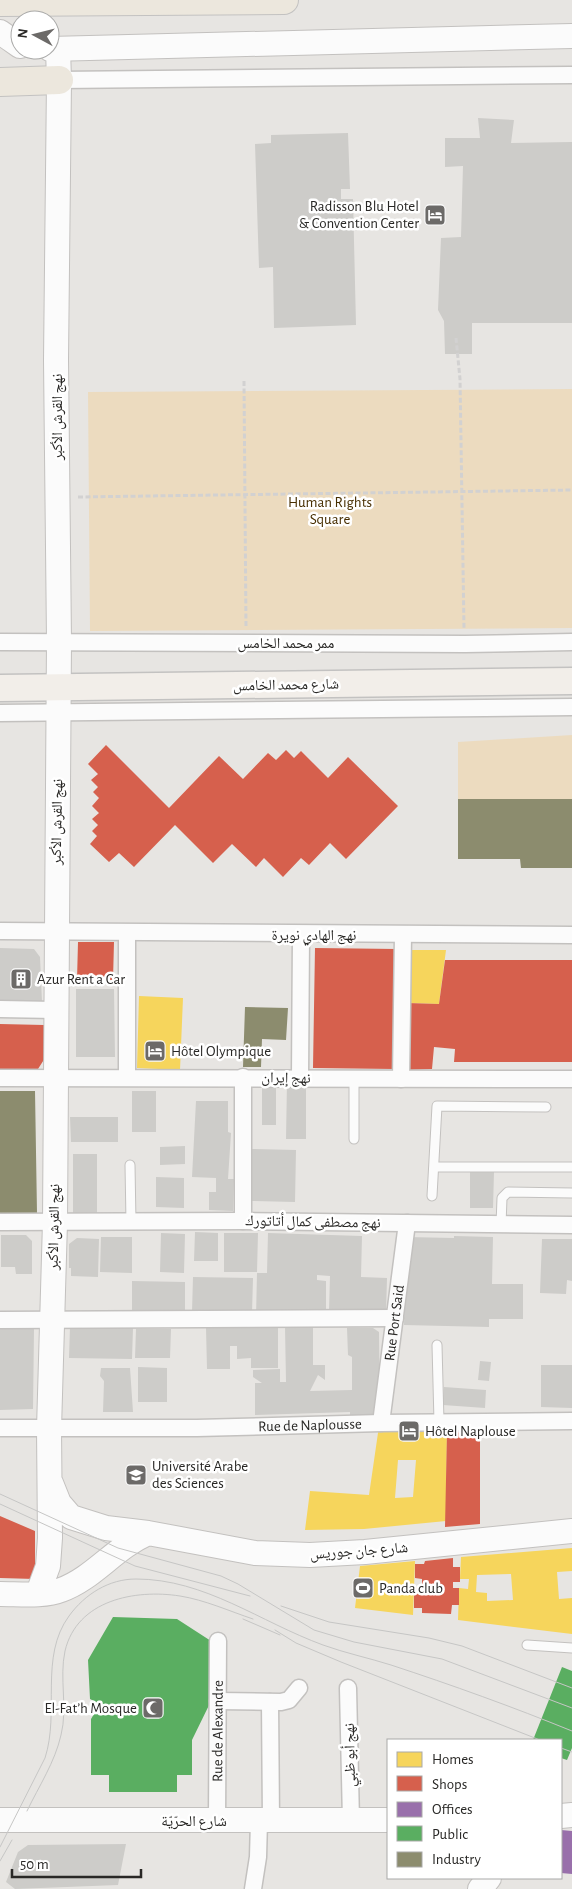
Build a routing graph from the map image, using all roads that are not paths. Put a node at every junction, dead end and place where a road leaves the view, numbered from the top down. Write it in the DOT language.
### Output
graph roads {
  1 [pos="284,0"];
  2 [pos="0,2"];
  3 [pos="0,32"];
  4 [pos="572,36"];
  5 [pos="10,40"];
  6 [pos="60,49"];
  7 [pos="56,60"];
  8 [pos="572,75"];
  9 [pos="59,80"];
  10 [pos="0,82"];
  11 [pos="0,642"];
  12 [pos="59,642"];
  13 [pos="572,642"];
  14 [pos="572,663"];
  15 [pos="0,670"];
  16 [pos="572,681"];
  17 [pos="0,688"];
  18 [pos="59,690"];
  19 [pos="572,707"];
  20 [pos="0,713"];
  21 [pos="0,931"];
  22 [pos="56,932"];
  23 [pos="127,933"];
  24 [pos="301,935"];
  25 [pos="403,935"];
  26 [pos="572,935"];
  27 [pos="0,1009"];
  28 [pos="55,1010"];
  29 [pos="127,1076"];
  30 [pos="0,1078"];
  31 [pos="55,1078"];
  32 [pos="243,1078"];
  33 [pos="300,1078"];
  34 [pos="354,1078"];
  35 [pos="401,1079"];
  36 [pos="572,1079"];
  37 [pos="546,1107"];
  38 [pos="354,1139"];
  39 [pos="130,1165"];
  40 [pos="434,1167"];
  41 [pos="572,1167"];
  42 [pos="572,1193"];
  43 [pos="432,1196"];
  44 [pos="242,1221"];
  45 [pos="0,1222"];
  46 [pos="55,1222"];
  47 [pos="131,1222"];
  48 [pos="407,1223"];
  49 [pos="501,1225"];
  50 [pos="572,1225"];
  51 [pos="395,1318"];
  52 [pos="0,1320"];
  53 [pos="53,1322"];
  54 [pos="437,1346"];
  55 [pos="572,1421"];
  56 [pos="381,1422"];
  57 [pos="439,1422"];
  58 [pos="0,1428"];
  59 [pos="49,1429"];
  60 [pos="50,1483"];
  61 [pos="572,1531"];
  62 [pos="148,1533"];
  63 [pos="41,1593"];
  64 [pos="0,1594"];
  65 [pos="218,1641"];
  66 [pos="527,1645"];
  67 [pos="572,1648"];
  68 [pos="299,1688"];
  69 [pos="348,1688"];
  70 [pos="218,1701"];
  71 [pos="270,1702"];
  72 [pos="0,1820"];
  73 [pos="387,1820"];
  74 [pos="217,1821"];
  75 [pos="265,1821"];
  76 [pos="351,1821"];
  77 [pos="488,1879"];
  78 [pos="253,1889"];
  79 [pos="480,1889"];
  1 -- 2 [label="highway"];
  3 -- 5 [label="main road"];
  4 -- 6 [label="main road"];
  7 -- 9 [label="main road, نهج القرش الأكبر"];
  8 -- 9 [label="street"];
  9 -- 10 [label="highway"];
  9 -- 12 [label="main road, نهج القرش الأكبر"];
  11 -- 12 [label="street, ممر محمد الخامس"];
  12 -- 13 [label="street, ممر محمد الخامس"];
  12 -- 18 [label="main road, نهج القرش الأكبر"];
  14 -- 18 [label="main road, شارع محمد الخامس"];
  15 -- 18 [label="main road, شارع محمد الخامس"];
  16 -- 18 [label="main road, شارع محمد الخامس"];
  17 -- 18 [label="main road, شارع محمد الخامس"];
  18 -- 19 [label="street, شارع محمد الخامس"];
  18 -- 20 [label="street, شارع محمد الخامس"];
  18 -- 22 [label="main road, نهج القرش الأكبر"];
  21 -- 22 [label="street, نهج الهادي نويرة"];
  22 -- 23 [label="street, نهج الهادي نويرة"];
  22 -- 28 [label="main road, نهج القرش الأكبر"];
  23 -- 24 [label="street, نهج الهادي نويرة"];
  23 -- 29 [label="street"];
  24 -- 25 [label="street, نهج الهادي نويرة"];
  24 -- 33 [label="street"];
  25 -- 26 [label="street, نهج الهادي نويرة"];
  25 -- 35 [label="street"];
  27 -- 28 [label="street"];
  28 -- 31 [label="main road, نهج القرش الأكبر"];
  29 -- 31 [label="street, نهج إيران"];
  29 -- 32 [label="street, نهج إيران"];
  30 -- 31 [label="street, نهج إيران"];
  31 -- 46 [label="main road, نهج القرش الأكبر"];
  32 -- 33 [label="street, نهج إيران"];
  32 -- 44 [label="street"];
  33 -- 34 [label="street, نهج إيران"];
  34 -- 35 [label="street, نهج إيران"];
  34 -- 38 [label="lane"];
  35 -- 36 [label="street, نهج إيران"];
  37 -- 40 [label="lane"];
  39 -- 47 [label="lane"];
  40 -- 41 [label="lane"];
  40 -- 43 [label="lane"];
  42 -- 49 [label="lane"];
  44 -- 47 [label="street, نهج مصطفى كمال أتاتورك"];
  44 -- 48 [label="street, نهج مصطفى كمال أتاتورك"];
  45 -- 46 [label="street, نهج مصطفى كمال أتاتورك"];
  46 -- 47 [label="street, نهج مصطفى كمال أتاتورك"];
  46 -- 53 [label="main road, نهج القرش الأكبر"];
  48 -- 49 [label="street, نهج مصطفى كمال أتاتورك"];
  48 -- 51 [label="street, Rue Port Said"];
  49 -- 50 [label="street, نهج مصطفى كمال أتاتورك"];
  51 -- 53 [label="street"];
  51 -- 56 [label="street, Rue Port Said"];
  52 -- 53 [label="street"];
  53 -- 59 [label="main road, نهج القرش الأكبر"];
  54 -- 57 [label="lane"];
  55 -- 57 [label="street, Rue de Naplousse"];
  56 -- 57 [label="street, Rue de Naplousse"];
  56 -- 59 [label="street, Rue de Naplousse"];
  58 -- 59 [label="street, Rue de Naplousse"];
  59 -- 60 [label="main road, نهج القرش الأكبر"];
  60 -- 62 [label="main road, شارع جان جوريس"];
  60 -- 63 [label="main road, نهج القرش الأكبر"];
  61 -- 62 [label="main road, شارع جان جوريس"];
  62 -- 63 [label="main road"];
  63 -- 64 [label="main road"];
  65 -- 70 [label="street, Rue de Alexandre"];
  66 -- 67 [label="lane"];
  68 -- 71 [label="street"];
  69 -- 76 [label="street, نهج أبو ظبي"];
  70 -- 71 [label="street"];
  70 -- 74 [label="street, Rue de Alexandre"];
  71 -- 75 [label="street"];
  72 -- 74 [label="main road, شارع الحرّيّة"];
  73 -- 76 [label="main road, شارع الحرّيّة"];
  74 -- 75 [label="main road, شارع الحرّيّة"];
  75 -- 76 [label="main road, شارع الحرّيّة"];
  75 -- 78 [label="street"];
  77 -- 79 [label="main road"];
}
